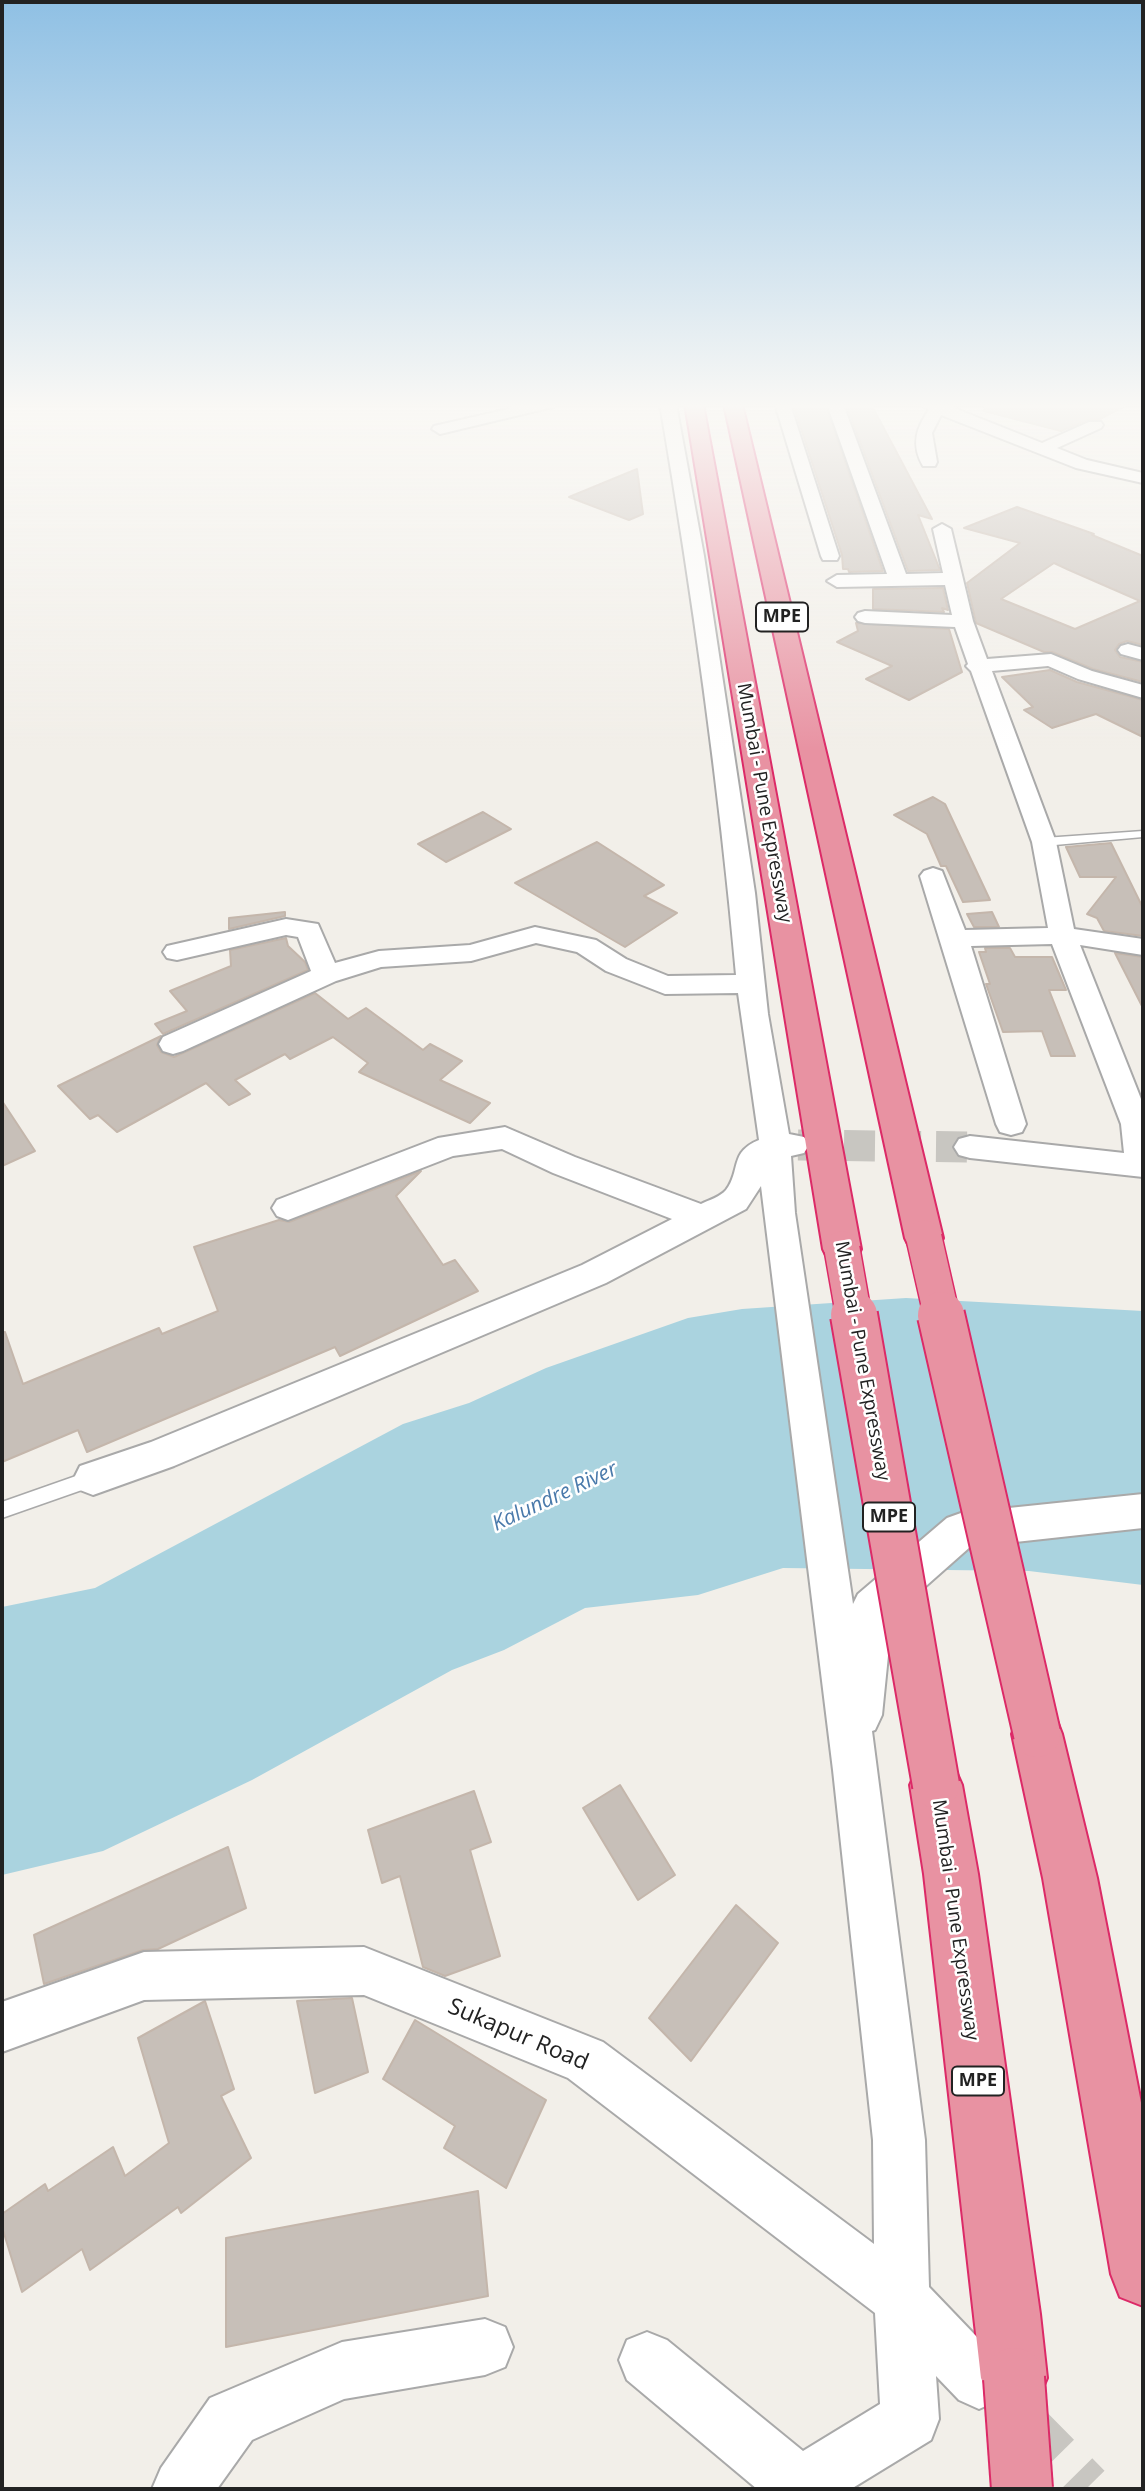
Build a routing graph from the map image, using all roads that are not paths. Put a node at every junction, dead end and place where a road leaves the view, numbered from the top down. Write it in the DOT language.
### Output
graph roads {
  1 [pos="689,520"];
  2 [pos="714,520"];
  3 [pos="760,520"];
  4 [pos="819,520"];
  5 [pos="877,520"];
  6 [pos="942,528"];
  7 [pos="830,556"];
  8 [pos="953,579"];
  9 [pos="899,580"];
  10 [pos="836,581"];
  11 [pos="865,617"];
  12 [pos="963,621"];
  13 [pos="977,666"];
  14 [pos="1143,692"];
  15 [pos="1143,834"];
  16 [pos="1044,842"];
  17 [pos="933,876"];
  18 [pos="1062,934"];
  19 [pos="956,939"];
  20 [pos="1143,947"];
  21 [pos="177,952"];
  22 [pos="326,975"];
  23 [pos="751,984"];
  24 [pos="173,1044"];
  25 [pos="1011,1124"];
  26 [pos="785,1145"];
  27 [pos="970,1147"];
  28 [pos="1142,1165"];
  29 [pos="288,1208"];
  30 [pos="704,1218"];
  31 [pos="93,1478"];
  32 [pos="2,1510"];
  33 [pos="1143,1511"];
  34 [pos="855,1770"];
  35 [pos="2,2027"];
  36 [pos="1143,2274"];
  37 [pos="902,2299"];
  38 [pos="485,2347"];
  39 [pos="646,2360"];
  40 [pos="996,2379"];
  41 [pos="798,2488"];
  42 [pos="182,2489"];
  43 [pos="1023,2489"];
  1 -- 23 [label="street"];
  2 -- 40 [label="highway, Mumbai - Pune Expressway / MPE, bridge"];
  3 -- 36 [label="highway, MPE, bridge"];
  4 -- 7 [label="street"];
  5 -- 9 [label="street"];
  6 -- 8 [label="street"];
  8 -- 9 [label="street"];
  8 -- 12 [label="street"];
  9 -- 10 [label="street"];
  11 -- 12 [label="street"];
  12 -- 13 [label="street"];
  13 -- 14 [label="street"];
  13 -- 16 [label="street"];
  15 -- 16 [label="lane"];
  16 -- 18 [label="street"];
  17 -- 19 [label="street"];
  18 -- 19 [label="street"];
  18 -- 20 [label="street"];
  18 -- 28 [label="street"];
  19 -- 25 [label="street"];
  21 -- 22 [label="street"];
  22 -- 23 [label="street"];
  22 -- 24 [label="street"];
  23 -- 26 [label="street"];
  26 -- 30 [label="street"];
  26 -- 34 [label="street"];
  27 -- 28 [label="street"];
  29 -- 30 [label="street"];
  30 -- 31 [label="street"];
  31 -- 32 [label="lane"];
  33 -- 34 [label="street"];
  34 -- 37 [label="street"];
  35 -- 37 [label="street, Sukapur Road"];
  37 -- 40 [label="street, Sukapur Road"];
  37 -- 41 [label="street"];
  38 -- 42 [label="street"];
  39 -- 41 [label="street"];
  40 -- 43 [label="highway, Mumbai - Pune Expressway / MPE, bridge"];
}
